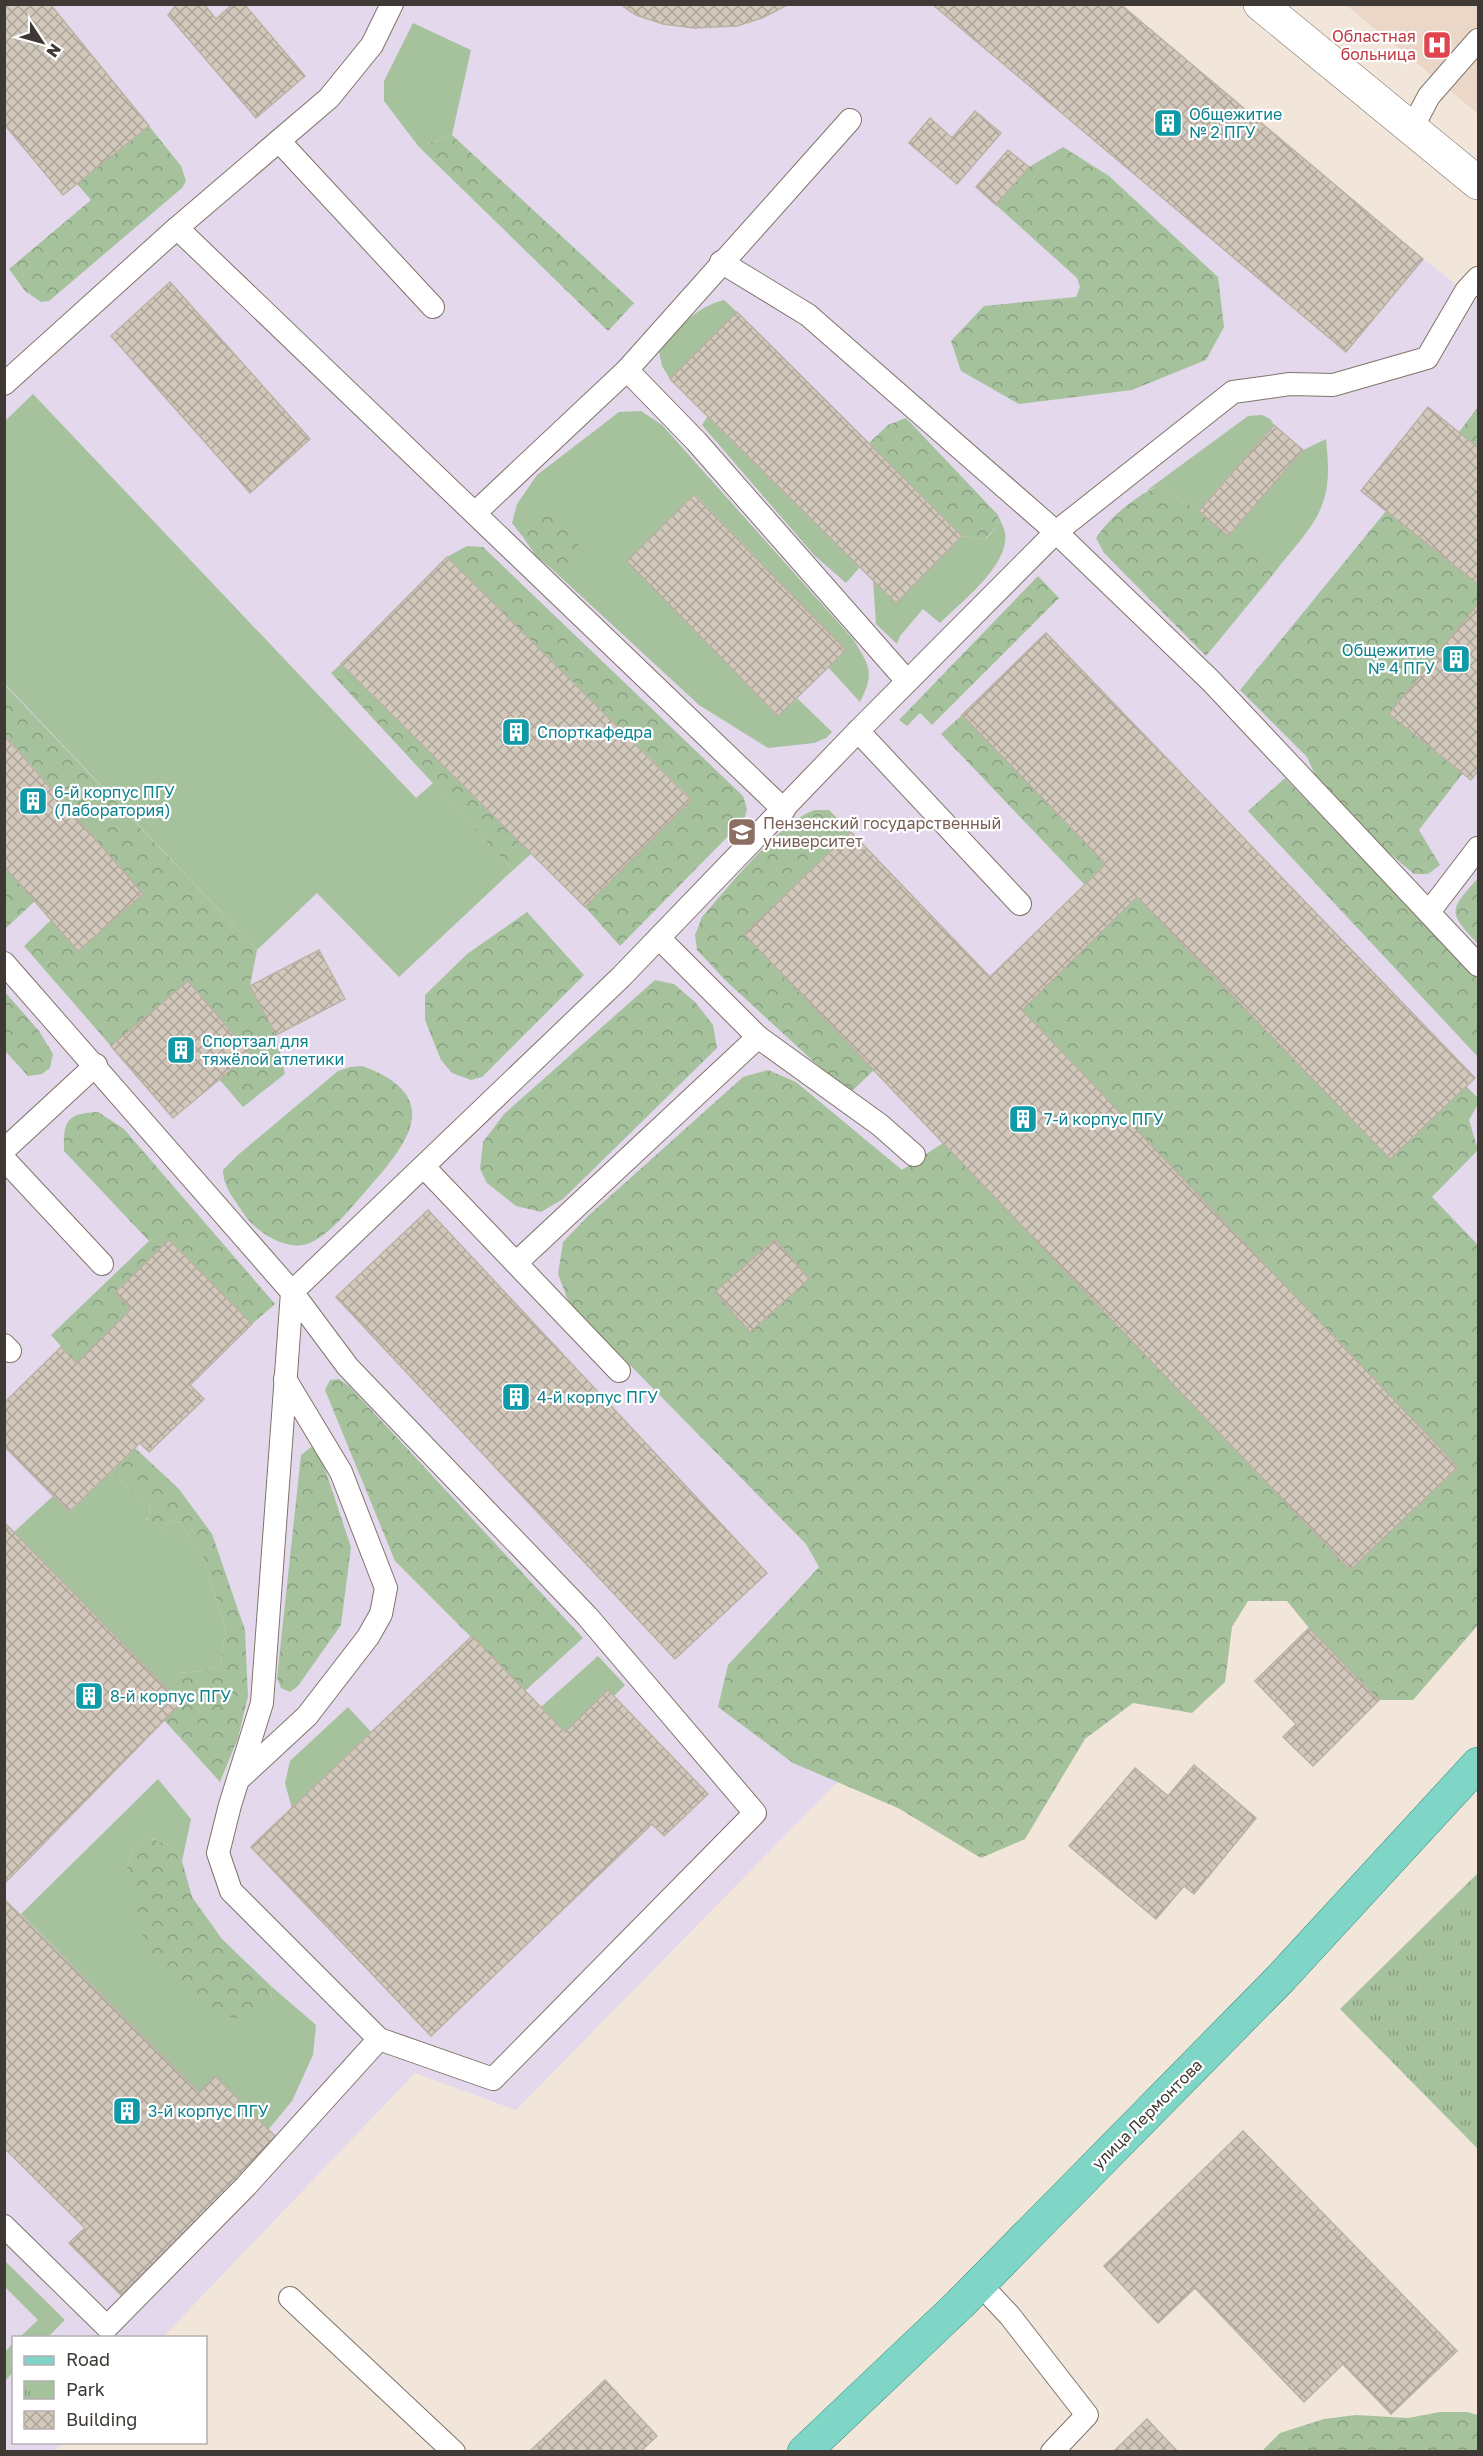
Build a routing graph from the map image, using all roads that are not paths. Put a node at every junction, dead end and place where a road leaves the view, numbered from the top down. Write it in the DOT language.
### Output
graph roads {
  1 [pos="392,4"];
  2 [pos="1260,4"];
  3 [pos="1479,40"];
  4 [pos="849,120"];
  5 [pos="1412,128"];
  6 [pos="279,141"];
  7 [pos="1479,183"];
  8 [pos="177,228"];
  9 [pos="721,262"];
  10 [pos="1479,278"];
  11 [pos="433,307"];
  12 [pos="627,370"];
  13 [pos="4,384"];
  14 [pos="475,513"];
  15 [pos="1056,532"];
  16 [pos="907,681"];
  17 [pos="858,731"];
  18 [pos="784,810"];
  19 [pos="1479,848"];
  20 [pos="1020,904"];
  21 [pos="1429,912"];
  22 [pos="659,938"];
  23 [pos="4,963"];
  24 [pos="1479,965"];
  25 [pos="758,1037"];
  26 [pos="96,1065"];
  27 [pos="4,1150"];
  28 [pos="914,1155"];
  29 [pos="4,1159"];
  30 [pos="424,1167"];
  31 [pos="516,1263"];
  32 [pos="102,1264"];
  33 [pos="292,1292"];
  34 [pos="619,1371"];
  35 [pos="285,1378"];
  36 [pos="1479,1764"];
  37 [pos="237,1781"];
  38 [pos="379,2039"];
  39 [pos="4,2226"];
  40 [pos="980,2284"];
  41 [pos="290,2298"];
  42 [pos="454,2451"];
  43 [pos="804,2451"];
  44 [pos="1052,2451"];
  1 -- 6 [label="lane"];
  2 -- 5 [label="street"];
  3 -- 5 [label="lane"];
  4 -- 9 [label="lane"];
  5 -- 7 [label="street"];
  6 -- 8 [label="lane"];
  6 -- 11 [label="lane"];
  8 -- 13 [label="lane"];
  8 -- 14 [label="lane"];
  9 -- 12 [label="lane"];
  9 -- 15 [label="lane"];
  10 -- 15 [label="lane"];
  12 -- 14 [label="lane"];
  12 -- 16 [label="lane"];
  14 -- 18 [label="lane"];
  15 -- 16 [label="lane"];
  15 -- 21 [label="lane"];
  16 -- 17 [label="lane"];
  17 -- 18 [label="lane"];
  17 -- 20 [label="lane"];
  18 -- 22 [label="lane"];
  19 -- 21 [label="lane"];
  21 -- 24 [label="lane"];
  22 -- 25 [label="lane"];
  22 -- 30 [label="lane"];
  23 -- 26 [label="lane"];
  25 -- 28 [label="lane"];
  25 -- 31 [label="lane"];
  26 -- 27 [label="lane"];
  26 -- 33 [label="lane"];
  29 -- 32 [label="lane"];
  30 -- 31 [label="lane"];
  30 -- 33 [label="lane"];
  31 -- 34 [label="lane"];
  33 -- 35 [label="lane"];
  33 -- 38 [label="lane"];
  35 -- 37 [label="lane"];
  35 -- 37 [label="lane"];
  36 -- 40 [label="main road, улица Лермонтова"];
  37 -- 38 [label="lane"];
  38 -- 39 [label="lane"];
  40 -- 43 [label="main road, улица Лермонтова"];
  40 -- 44 [label="lane"];
  41 -- 42 [label="lane"];
}
